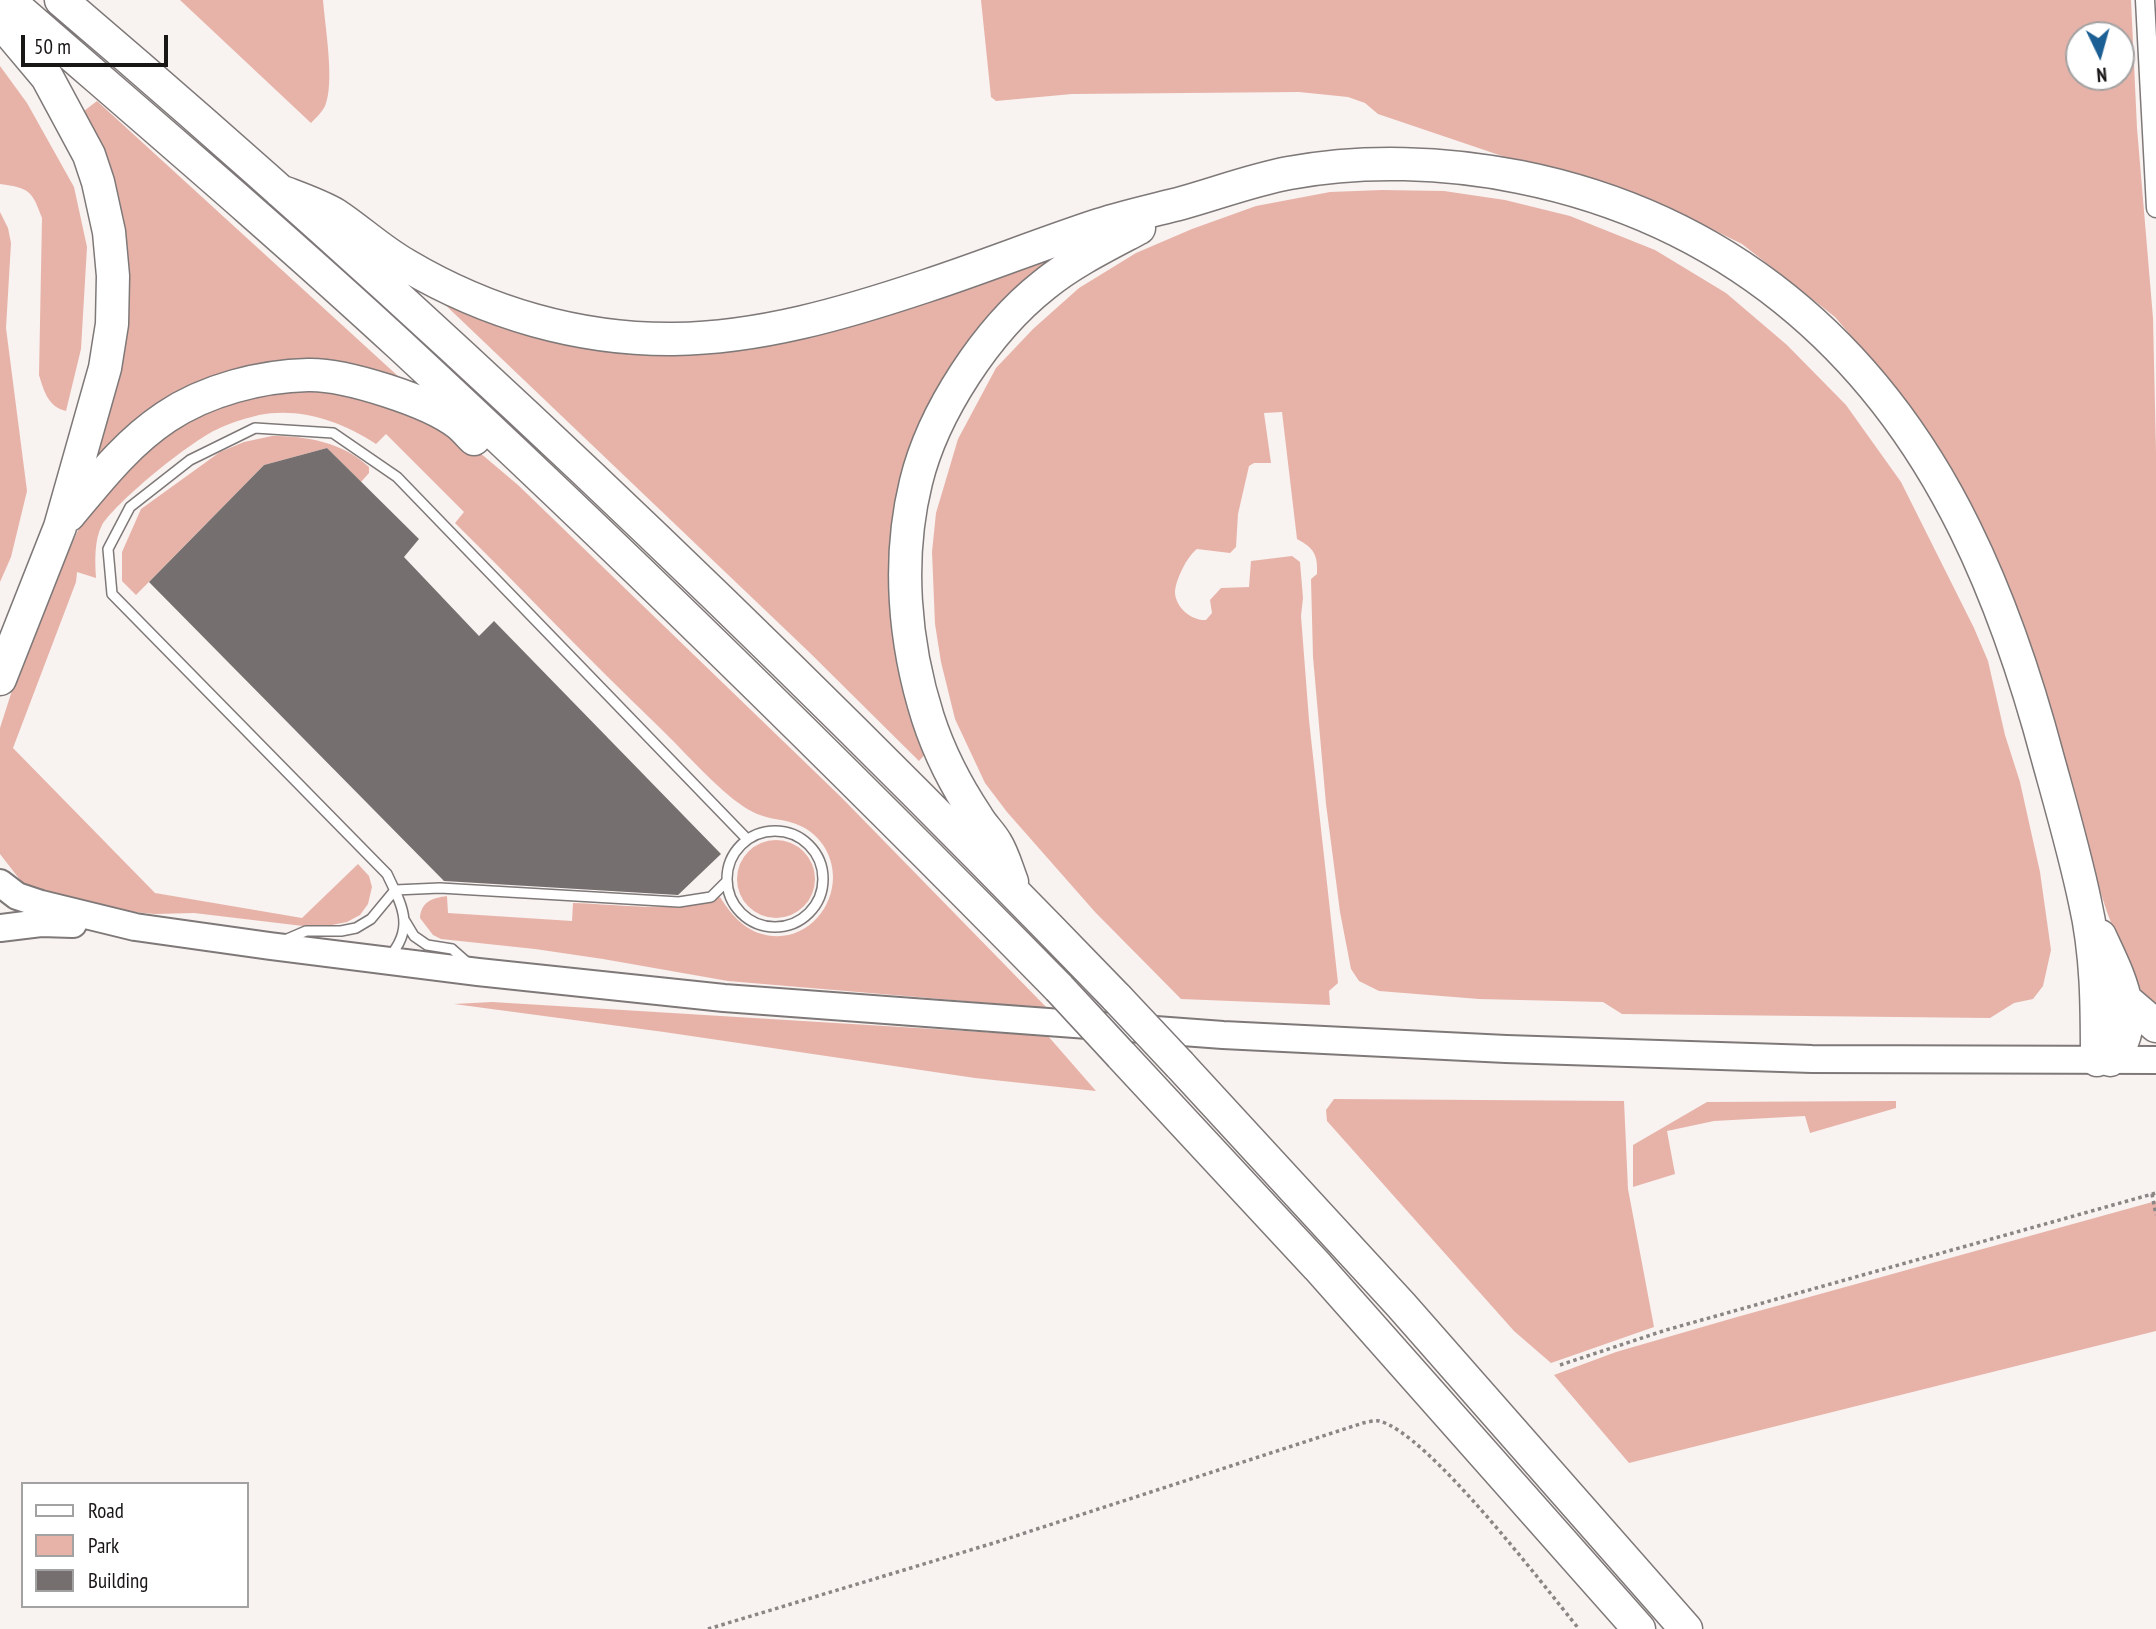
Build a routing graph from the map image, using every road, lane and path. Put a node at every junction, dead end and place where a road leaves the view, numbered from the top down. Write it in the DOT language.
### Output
graph roads {
  1 [pos="8,0"];
  2 [pos="61,0"];
  3 [pos="2145,0"];
  4 [pos="0,22"];
  5 [pos="280,191"];
  6 [pos="1190,201"];
  7 [pos="2156,208"];
  8 [pos="548,485"];
  9 [pos="60,527"];
  10 [pos="0,680"];
  11 [pos="747,839"];
  12 [pos="726,882"];
  13 [pos="0,883"];
  14 [pos="395,890"];
  15 [pos="1017,894"];
  16 [pos="2086,906"];
  17 [pos="405,920"];
  18 [pos="135,927"];
  19 [pos="0,928"];
  20 [pos="270,946"];
  21 [pos="385,960"];
  22 [pos="478,972"];
  23 [pos="2126,1000"];
  24 [pos="2156,1026"];
  25 [pos="2104,1060"];
  26 [pos="2156,1060"];
  27 [pos="2154,1193"];
  28 [pos="2156,1215"];
  29 [pos="1560,1365"];
  30 [pos="708,1629"];
  31 [pos="1579,1629"];
  32 [pos="1639,1629"];
  33 [pos="1686,1629"];
  1 -- 8 [label="highway"];
  2 -- 5 [label="highway"];
  3 -- 7 [label="street"];
  4 -- 9 [label="highway"];
  5 -- 6 [label="highway"];
  5 -- 15 [label="highway"];
  6 -- 15 [label="highway"];
  6 -- 16 [label="highway"];
  8 -- 9 [label="highway"];
  8 -- 32 [label="highway, bridge"];
  9 -- 10 [label="highway"];
  11 -- 12 [label="lane"];
  11 -- 12 [label="lane"];
  11 -- 14 [label="lane"];
  12 -- 14 [label="lane"];
  13 -- 18 [label="main road"];
  14 -- 17 [label="lane"];
  14 -- 20 [label="lane"];
  15 -- 33 [label="highway, bridge"];
  16 -- 23 [label="highway"];
  16 -- 25 [label="highway"];
  17 -- 21 [label="lane"];
  17 -- 22 [label="lane"];
  18 -- 19 [label="main road"];
  18 -- 20 [label="main road"];
  20 -- 21 [label="main road"];
  21 -- 22 [label="main road"];
  22 -- 25 [label="main road"];
  23 -- 24 [label="highway"];
  23 -- 25 [label="highway"];
  25 -- 26 [label="main road"];
  27 -- 28 [label="path"];
  27 -- 29 [label="path"];
  30 -- 31 [label="path"];
}
